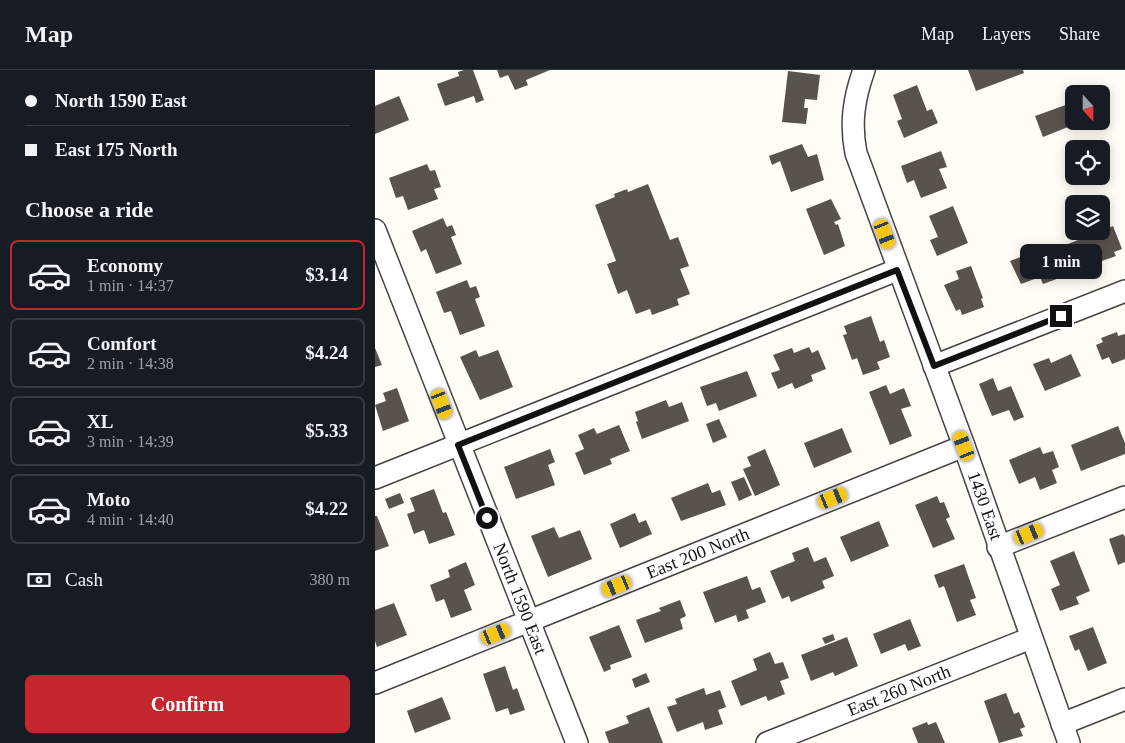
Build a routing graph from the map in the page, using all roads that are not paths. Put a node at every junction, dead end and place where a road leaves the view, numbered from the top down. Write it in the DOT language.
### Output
graph roads {
  1 [pos="864,70"];
  2 [pos="375,230"];
  3 [pos="897,270"];
  4 [pos="1125,291"];
  5 [pos="934,366"];
  6 [pos="458,445"];
  7 [pos="964,446"];
  8 [pos="375,478"];
  9 [pos="1125,497"];
  10 [pos="998,547"];
  11 [pos="528,621"];
  12 [pos="1031,638"];
  13 [pos="375,683"];
  14 [pos="1125,699"];
  15 [pos="1065,733"];
  16 [pos="577,743"];
  17 [pos="767,743"];
  1 -- 3 [label="street, 1430 East"];
  2 -- 6 [label="street, North 1590 East"];
  3 -- 5 [label="street, 1430 East"];
  3 -- 6 [label="street"];
  4 -- 5 [label="street"];
  5 -- 7 [label="street, 1430 East"];
  6 -- 8 [label="street"];
  6 -- 11 [label="street, North 1590 East"];
  7 -- 10 [label="street, 1430 East"];
  7 -- 11 [label="street, East 200 North"];
  9 -- 10 [label="street"];
  10 -- 12 [label="street, 1430 East"];
  11 -- 13 [label="street, East 200 North"];
  11 -- 16 [label="street, North 1590 East"];
  12 -- 15 [label="street, 1430 East"];
  12 -- 17 [label="street, East 260 North"];
  14 -- 15 [label="street"];
}
